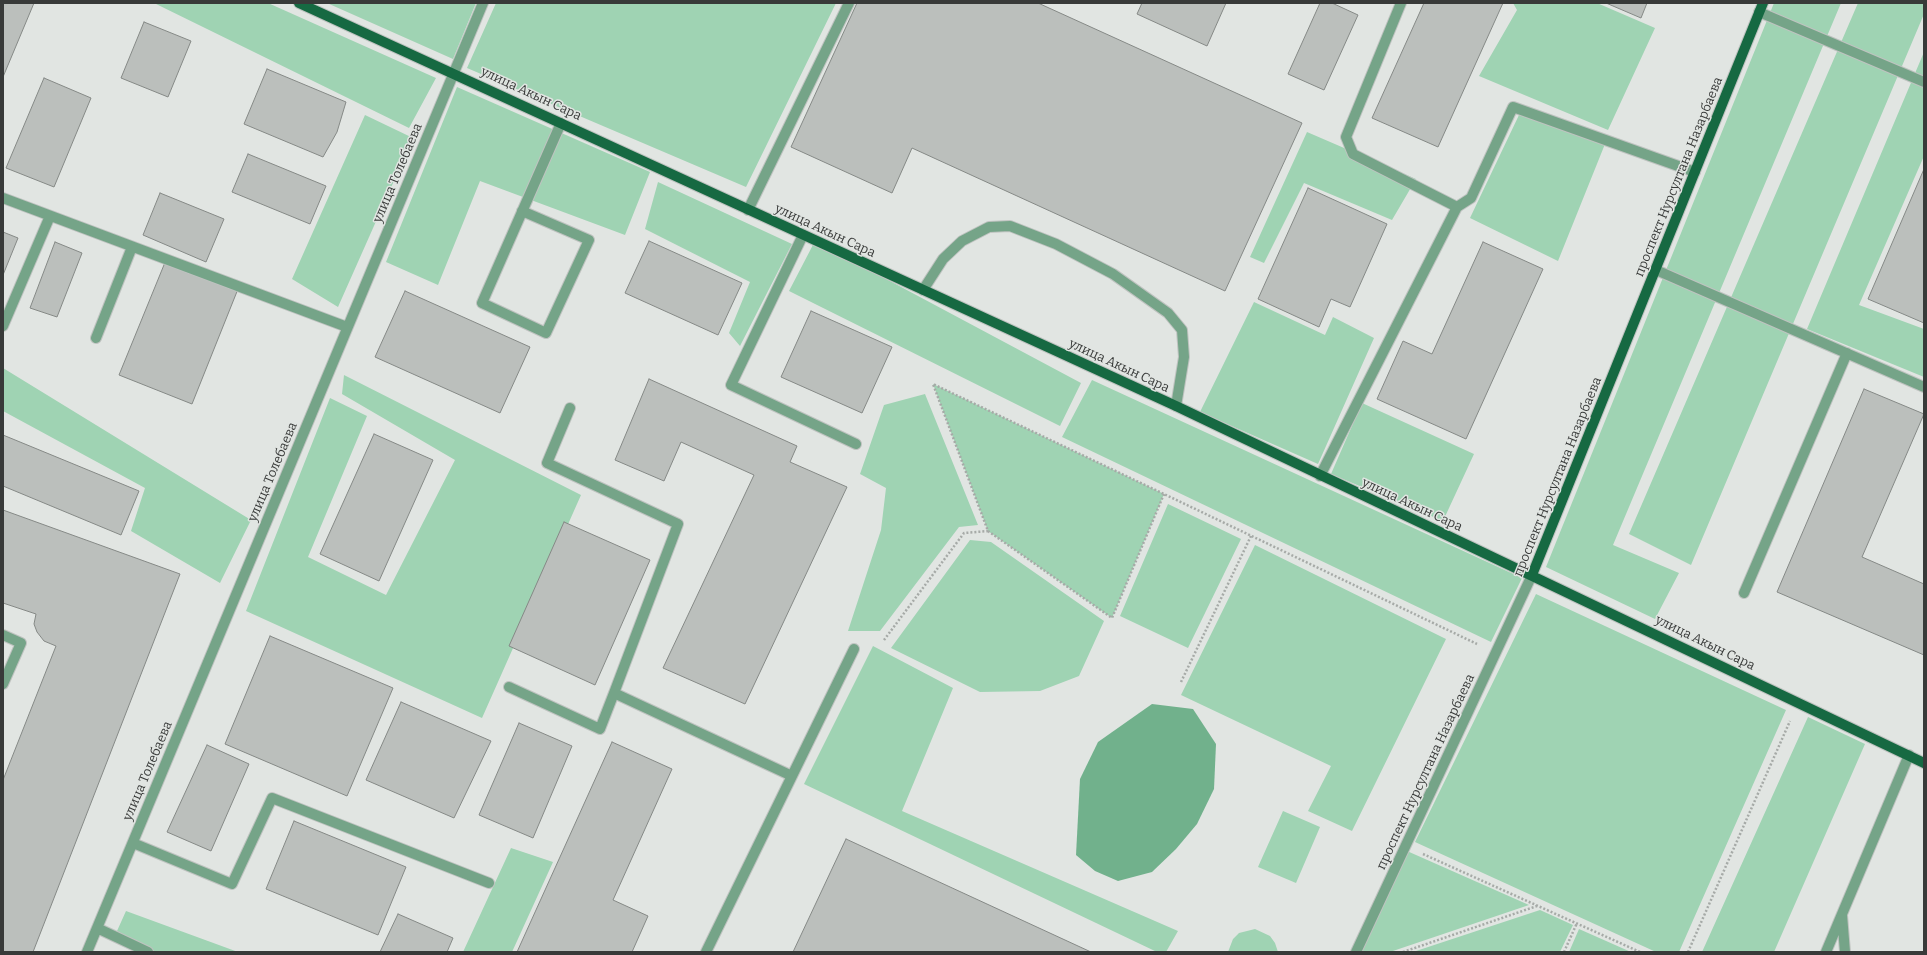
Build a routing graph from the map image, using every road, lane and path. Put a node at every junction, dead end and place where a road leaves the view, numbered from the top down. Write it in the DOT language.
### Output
graph roads {
  1 [pos="299,3"];
  2 [pos="483,3"];
  3 [pos="849,3"];
  4 [pos="1401,3"];
  5 [pos="1761,8"];
  6 [pos="454,73"];
  7 [pos="1924,82"];
  8 [pos="561,123"];
  9 [pos="1695,172"];
  10 [pos="3,198"];
  11 [pos="1457,207"];
  12 [pos="748,210"];
  13 [pos="522,211"];
  14 [pos="50,216"];
  15 [pos="803,235"];
  16 [pos="132,247"];
  17 [pos="1656,270"];
  18 [pos="923,290"];
  19 [pos="3,326"];
  20 [pos="347,327"];
  21 [pos="96,338"];
  22 [pos="1847,353"];
  23 [pos="1924,387"];
  24 [pos="1176,406"];
  25 [pos="570,408"];
  26 [pos="856,444"];
  27 [pos="1320,476"];
  28 [pos="1164,494"];
  29 [pos="988,531"];
  30 [pos="1251,536"];
  31 [pos="1532,575"];
  32 [pos="1744,593"];
  33 [pos="3,634"];
  34 [pos="884,640"];
  35 [pos="854,649"];
  36 [pos="1496,652"];
  37 [pos="1181,682"];
  38 [pos="3,684"];
  39 [pos="508,686"];
  40 [pos="614,693"];
  41 [pos="1799,703"];
  42 [pos="1909,756"];
  43 [pos="1924,762"];
  44 [pos="792,776"];
  45 [pos="133,843"];
  46 [pos="1406,846"];
  47 [pos="489,883"];
  48 [pos="1538,906"];
  49 [pos="1842,914"];
  50 [pos="1577,924"];
  51 [pos="97,928"];
  52 [pos="88,952"];
  53 [pos="148,952"];
  54 [pos="706,952"];
  55 [pos="1356,952"];
  56 [pos="1403,952"];
  57 [pos="1564,952"];
  58 [pos="1640,952"];
  59 [pos="1688,952"];
  60 [pos="1826,952"];
  61 [pos="1844,952"];
  1 -- 6 [label="main road, улица Акын Сара"];
  2 -- 6 [label="street, улица Толебаева"];
  3 -- 12 [label="street"];
  4 -- 11 [label="street"];
  5 -- 7 [label="street"];
  5 -- 9 [label="main road, проспект Нурсултана Назарбаева"];
  6 -- 8 [label="main road, улица Акын Сара"];
  6 -- 20 [label="street, улица Толебаева"];
  8 -- 12 [label="main road, улица Акын Сара"];
  8 -- 13 [label="street"];
  9 -- 11 [label="street"];
  9 -- 17 [label="main road, проспект Нурсултана Назарбаева"];
  10 -- 14 [label="street"];
  11 -- 27 [label="street"];
  12 -- 15 [label="main road, улица Акын Сара"];
  13 -- 13 [label="street"];
  14 -- 16 [label="street"];
  14 -- 19 [label="street"];
  15 -- 18 [label="main road, улица Акын Сара"];
  15 -- 26 [label="street"];
  16 -- 20 [label="street"];
  16 -- 21 [label="street"];
  17 -- 22 [label="street"];
  17 -- 31 [label="main road, проспект Нурсултана Назарбаева"];
  18 -- 24 [label="main road, улица Акын Сара"];
  18 -- 24 [label="street"];
  20 -- 45 [label="street, улица Толебаева"];
  22 -- 23 [label="street"];
  22 -- 32 [label="street"];
  24 -- 27 [label="main road, улица Акын Сара"];
  25 -- 40 [label="street"];
  27 -- 31 [label="main road, улица Акын Сара"];
  28 -- 29 [label="path"];
  28 -- 29 [label="path"];
  28 -- 30 [label="path"];
  29 -- 34 [label="path"];
  30 -- 36 [label="path"];
  30 -- 37 [label="path"];
  31 -- 36 [label="street, проспект Нурсултана Назарбаева"];
  31 -- 41 [label="main road, улица Акын Сара"];
  33 -- 38 [label="street"];
  35 -- 44 [label="street"];
  36 -- 46 [label="street, проспект Нурсултана Назарбаева"];
  39 -- 40 [label="street"];
  40 -- 44 [label="street"];
  41 -- 42 [label="main road, улица Акын Сара"];
  41 -- 59 [label="path"];
  42 -- 43 [label="main road, улица Акын Сара"];
  42 -- 49 [label="street"];
  44 -- 54 [label="street"];
  45 -- 47 [label="street"];
  45 -- 51 [label="street, улица Толебаева"];
  46 -- 48 [label="path"];
  46 -- 55 [label="street, проспект Нурсултана Назарбаева"];
  48 -- 50 [label="path"];
  48 -- 56 [label="path"];
  49 -- 60 [label="street"];
  49 -- 61 [label="street"];
  50 -- 57 [label="path"];
  50 -- 58 [label="path"];
  51 -- 52 [label="street, улица Толебаева"];
  51 -- 53 [label="street"];
}
